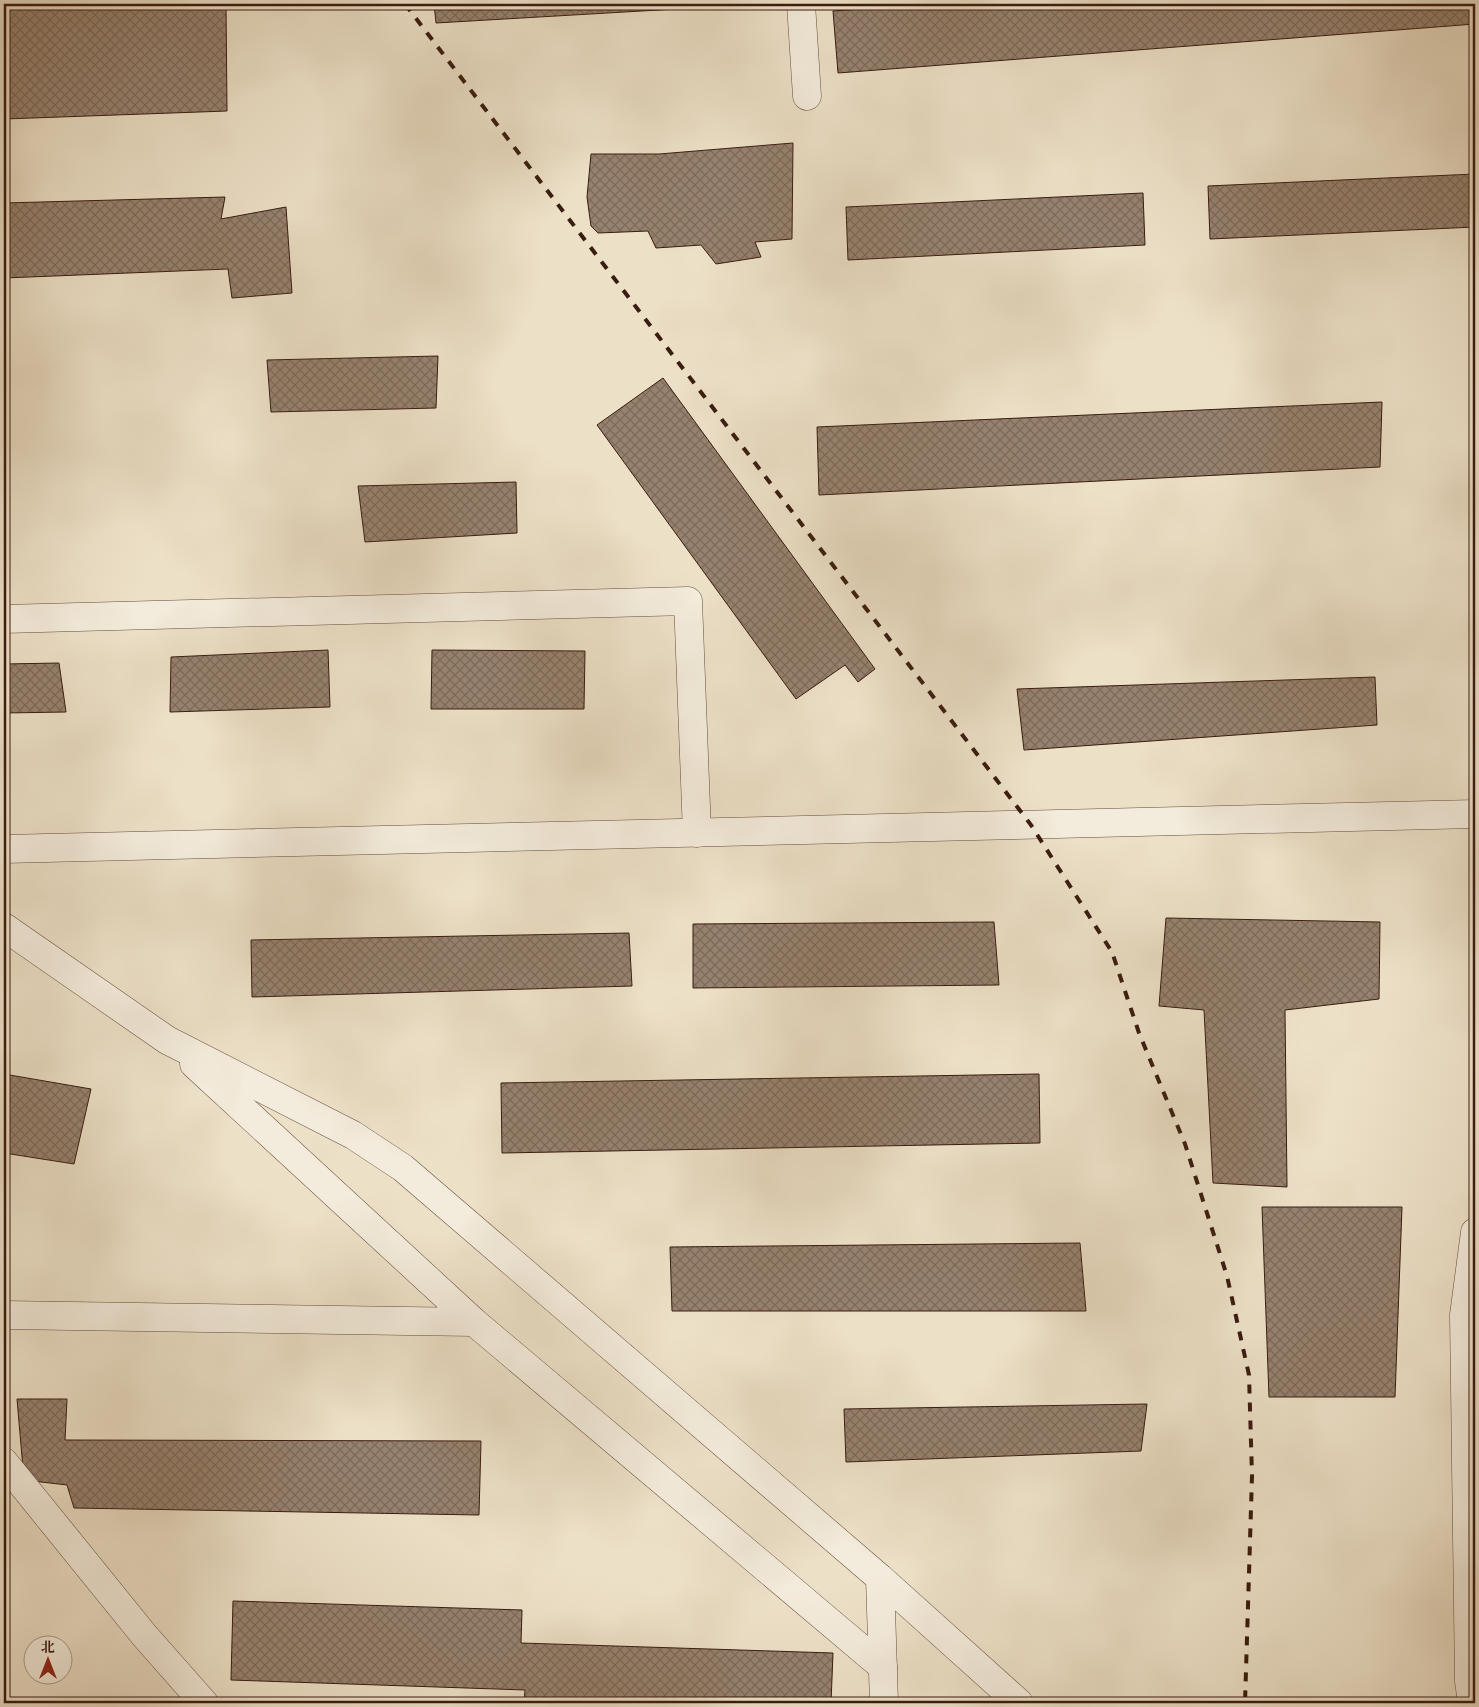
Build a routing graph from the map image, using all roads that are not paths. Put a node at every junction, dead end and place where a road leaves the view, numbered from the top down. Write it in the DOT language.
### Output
graph roads {
  1 [pos="801,4"];
  2 [pos="806,96"];
  3 [pos="4,619"];
  4 [pos="1475,814"];
  5 [pos="697,833"];
  6 [pos="4,849"];
  7 [pos="4,927"];
  8 [pos="167,1040"];
  9 [pos="1475,1232"];
  10 [pos="4,1315"];
  11 [pos="474,1322"];
  12 [pos="4,1462"];
  13 [pos="880,1578"];
  14 [pos="883,1667"];
  15 [pos="204,1703"];
  16 [pos="884,1703"];
  17 [pos="1019,1703"];
  18 [pos="1472,1703"];
  1 -- 2 [label="street"];
  3 -- 5 [label="street"];
  4 -- 5 [label="street"];
  5 -- 6 [label="street"];
  7 -- 8 [label="street"];
  8 -- 11 [label="street"];
  8 -- 13 [label="street"];
  9 -- 18 [label="street"];
  10 -- 11 [label="street"];
  11 -- 14 [label="street"];
  12 -- 15 [label="street"];
  13 -- 14 [label="street"];
  13 -- 17 [label="street"];
  14 -- 16 [label="street"];
}
